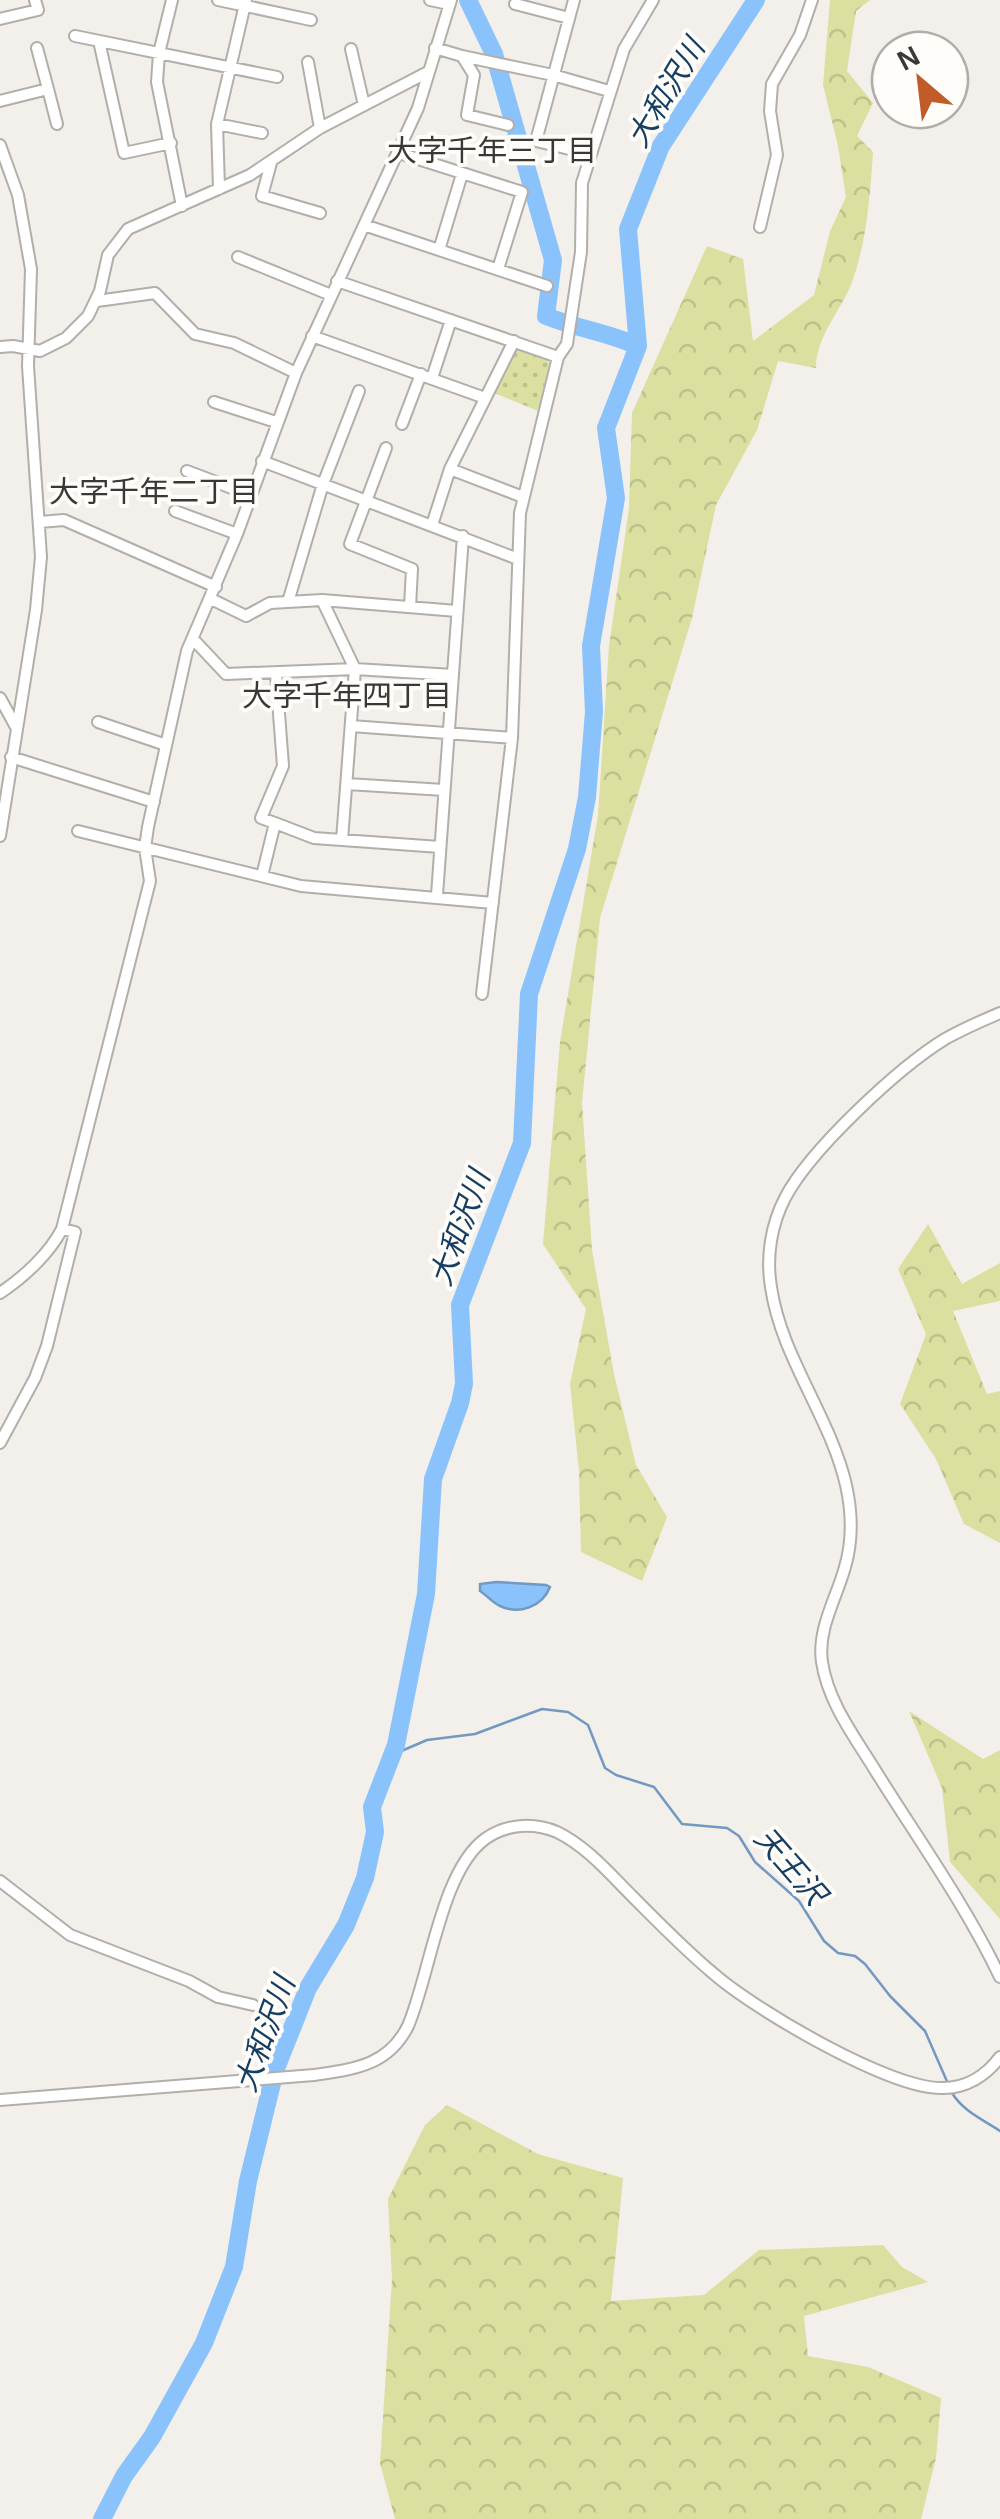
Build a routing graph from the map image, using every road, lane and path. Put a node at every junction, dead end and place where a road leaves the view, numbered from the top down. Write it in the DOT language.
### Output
graph roads {
  1 [pos="36,0"];
  2 [pos="172,0"];
  3 [pos="218,0"];
  4 [pos="430,0"];
  5 [pos="574,0"];
  6 [pos="652,0"];
  7 [pos="812,0"];
  8 [pos="450,2"];
  9 [pos="245,3"];
  10 [pos="515,4"];
  11 [pos="569,18"];
  12 [pos="0,19"];
  13 [pos="312,20"];
  14 [pos="75,36"];
  15 [pos="99,42"];
  16 [pos="37,48"];
  17 [pos="436,48"];
  18 [pos="351,50"];
  19 [pos="159,53"];
  20 [pos="462,56"];
  21 [pos="308,62"];
  22 [pos="229,66"];
  23 [pos="428,72"];
  24 [pos="554,75"];
  25 [pos="277,76"];
  26 [pos="48,89"];
  27 [pos="609,91"];
  28 [pos="0,101"];
  29 [pos="364,105"];
  30 [pos="57,124"];
  31 [pos="218,124"];
  32 [pos="508,125"];
  33 [pos="320,128"];
  34 [pos="262,134"];
  35 [pos="170,143"];
  36 [pos="0,145"];
  37 [pos="399,153"];
  38 [pos="590,154"];
  39 [pos="271,162"];
  40 [pos="462,174"];
  41 [pos="219,189"];
  42 [pos="182,206"];
  43 [pos="320,213"];
  44 [pos="364,225"];
  45 [pos="760,226"];
  46 [pos="439,250"];
  47 [pos="238,257"];
  48 [pos="498,269"];
  49 [pos="337,281"];
  50 [pos="547,286"];
  51 [pos="330,295"];
  52 [pos="96,301"];
  53 [pos="452,320"];
  54 [pos="312,336"];
  55 [pos="514,341"];
  56 [pos="0,347"];
  57 [pos="29,349"];
  58 [pos="558,356"];
  59 [pos="296,374"];
  60 [pos="427,376"];
  61 [pos="359,391"];
  62 [pos="485,398"];
  63 [pos="214,402"];
  64 [pos="276,422"];
  65 [pos="402,424"];
  66 [pos="386,448"];
  67 [pos="262,461"];
  68 [pos="450,469"];
  69 [pos="187,472"];
  70 [pos="323,484"];
  71 [pos="250,495"];
  72 [pos="523,497"];
  73 [pos="366,500"];
  74 [pos="175,512"];
  75 [pos="40,522"];
  76 [pos="432,525"];
  77 [pos="237,534"];
  78 [pos="463,536"];
  79 [pos="518,559"];
  80 [pos="216,587"];
  81 [pos="211,599"];
  82 [pos="322,600"];
  83 [pos="288,602"];
  84 [pos="410,607"];
  85 [pos="458,611"];
  86 [pos="193,638"];
  87 [pos="356,669"];
  88 [pos="276,674"];
  89 [pos="453,676"];
  90 [pos="0,698"];
  91 [pos="98,722"];
  92 [pos="351,726"];
  93 [pos="17,728"];
  94 [pos="448,733"];
  95 [pos="512,738"];
  96 [pos="166,744"];
  97 [pos="11,757"];
  98 [pos="346,784"];
  99 [pos="444,790"];
  100 [pos="154,802"];
  101 [pos="275,824"];
  102 [pos="78,831"];
  103 [pos="0,836"];
  104 [pos="342,840"];
  105 [pos="440,847"];
  106 [pos="146,848"];
  107 [pos="262,876"];
  108 [pos="436,896"];
  109 [pos="493,903"];
  110 [pos="482,994"];
  111 [pos="1000,1013"];
  112 [pos="62,1229"];
  113 [pos="0,1293"];
  114 [pos="0,1442"];
  115 [pos="0,1880"];
  116 [pos="1000,1977"];
  117 [pos="253,2005"];
  118 [pos="1000,2056"];
  119 [pos="0,2100"];
  1 -- 12 [label="street"];
  2 -- 19 [label="street"];
  3 -- 9 [label="street"];
  4 -- 8 [label="street"];
  5 -- 11 [label="street"];
  6 -- 27 [label="street"];
  7 -- 45 [label="street"];
  8 -- 17 [label="street"];
  9 -- 13 [label="street"];
  9 -- 22 [label="street"];
  10 -- 11 [label="street"];
  11 -- 24 [label="street"];
  14 -- 15 [label="street"];
  15 -- 19 [label="street"];
  15 -- 35 [label="street"];
  16 -- 26 [label="street"];
  17 -- 20 [label="street"];
  17 -- 23 [label="street"];
  18 -- 29 [label="street"];
  19 -- 22 [label="street"];
  19 -- 35 [label="street"];
  20 -- 24 [label="street"];
  20 -- 32 [label="street"];
  21 -- 33 [label="street"];
  22 -- 25 [label="street"];
  22 -- 31 [label="street"];
  23 -- 29 [label="street"];
  23 -- 37 [label="street"];
  24 -- 27 [label="street"];
  24 -- 38 [label="street"];
  26 -- 28 [label="street"];
  26 -- 30 [label="street"];
  27 -- 38 [label="street"];
  29 -- 33 [label="street"];
  31 -- 34 [label="street"];
  31 -- 41 [label="street"];
  33 -- 39 [label="street"];
  35 -- 42 [label="street"];
  36 -- 57 [label="street"];
  37 -- 40 [label="street"];
  37 -- 44 [label="street"];
  38 -- 58 [label="street"];
  39 -- 41 [label="street"];
  39 -- 43 [label="street"];
  40 -- 46 [label="street"];
  40 -- 48 [label="street"];
  41 -- 42 [label="street"];
  42 -- 52 [label="street"];
  44 -- 46 [label="street"];
  44 -- 49 [label="street"];
  46 -- 48 [label="street"];
  47 -- 51 [label="street"];
  48 -- 50 [label="street"];
  49 -- 51 [label="street"];
  49 -- 53 [label="street"];
  51 -- 54 [label="street"];
  52 -- 57 [label="street"];
  52 -- 59 [label="street"];
  53 -- 55 [label="street"];
  53 -- 60 [label="street"];
  54 -- 59 [label="street"];
  54 -- 60 [label="street"];
  55 -- 58 [label="street"];
  55 -- 62 [label="street"];
  56 -- 57 [label="street"];
  57 -- 75 [label="street"];
  58 -- 72 [label="street"];
  59 -- 64 [label="street"];
  60 -- 62 [label="street"];
  60 -- 65 [label="street"];
  61 -- 70 [label="street"];
  62 -- 68 [label="street"];
  63 -- 64 [label="street"];
  64 -- 67 [label="street"];
  66 -- 73 [label="street"];
  67 -- 70 [label="street"];
  67 -- 71 [label="street"];
  68 -- 72 [label="street"];
  68 -- 76 [label="street"];
  69 -- 71 [label="street"];
  70 -- 73 [label="street"];
  70 -- 83 [label="street"];
  71 -- 77 [label="street"];
  72 -- 79 [label="street"];
  73 -- 76 [label="street"];
  73 -- 84 [label="street"];
  74 -- 77 [label="street"];
  75 -- 80 [label="street"];
  75 -- 93 [label="street"];
  76 -- 78 [label="street"];
  77 -- 80 [label="street"];
  78 -- 79 [label="street"];
  78 -- 85 [label="street"];
  79 -- 95 [label="street"];
  80 -- 81 [label="street"];
  81 -- 83 [label="street"];
  81 -- 86 [label="street"];
  82 -- 83 [label="street"];
  82 -- 84 [label="street"];
  82 -- 87 [label="street"];
  84 -- 85 [label="street"];
  85 -- 89 [label="street"];
  86 -- 88 [label="street"];
  86 -- 96 [label="street"];
  87 -- 88 [label="street"];
  87 -- 89 [label="street"];
  87 -- 92 [label="street"];
  88 -- 101 [label="street"];
  89 -- 94 [label="street"];
  90 -- 93 [label="street"];
  91 -- 96 [label="street"];
  92 -- 94 [label="street"];
  92 -- 98 [label="street"];
  93 -- 97 [label="street"];
  94 -- 95 [label="street"];
  94 -- 99 [label="street"];
  95 -- 109 [label="street"];
  96 -- 100 [label="street"];
  97 -- 100 [label="street"];
  97 -- 103 [label="street"];
  98 -- 99 [label="street"];
  98 -- 104 [label="street"];
  99 -- 105 [label="street"];
  100 -- 106 [label="street"];
  101 -- 104 [label="street"];
  101 -- 107 [label="street"];
  102 -- 106 [label="street"];
  104 -- 105 [label="street"];
  105 -- 108 [label="street"];
  106 -- 107 [label="street"];
  106 -- 112 [label="street"];
  107 -- 108 [label="street"];
  108 -- 109 [label="street"];
  109 -- 110 [label="street"];
  111 -- 116 [label="street"];
  112 -- 113 [label="street"];
  112 -- 114 [label="street"];
  115 -- 117 [label="street"];
  118 -- 119 [label="street"];
}
